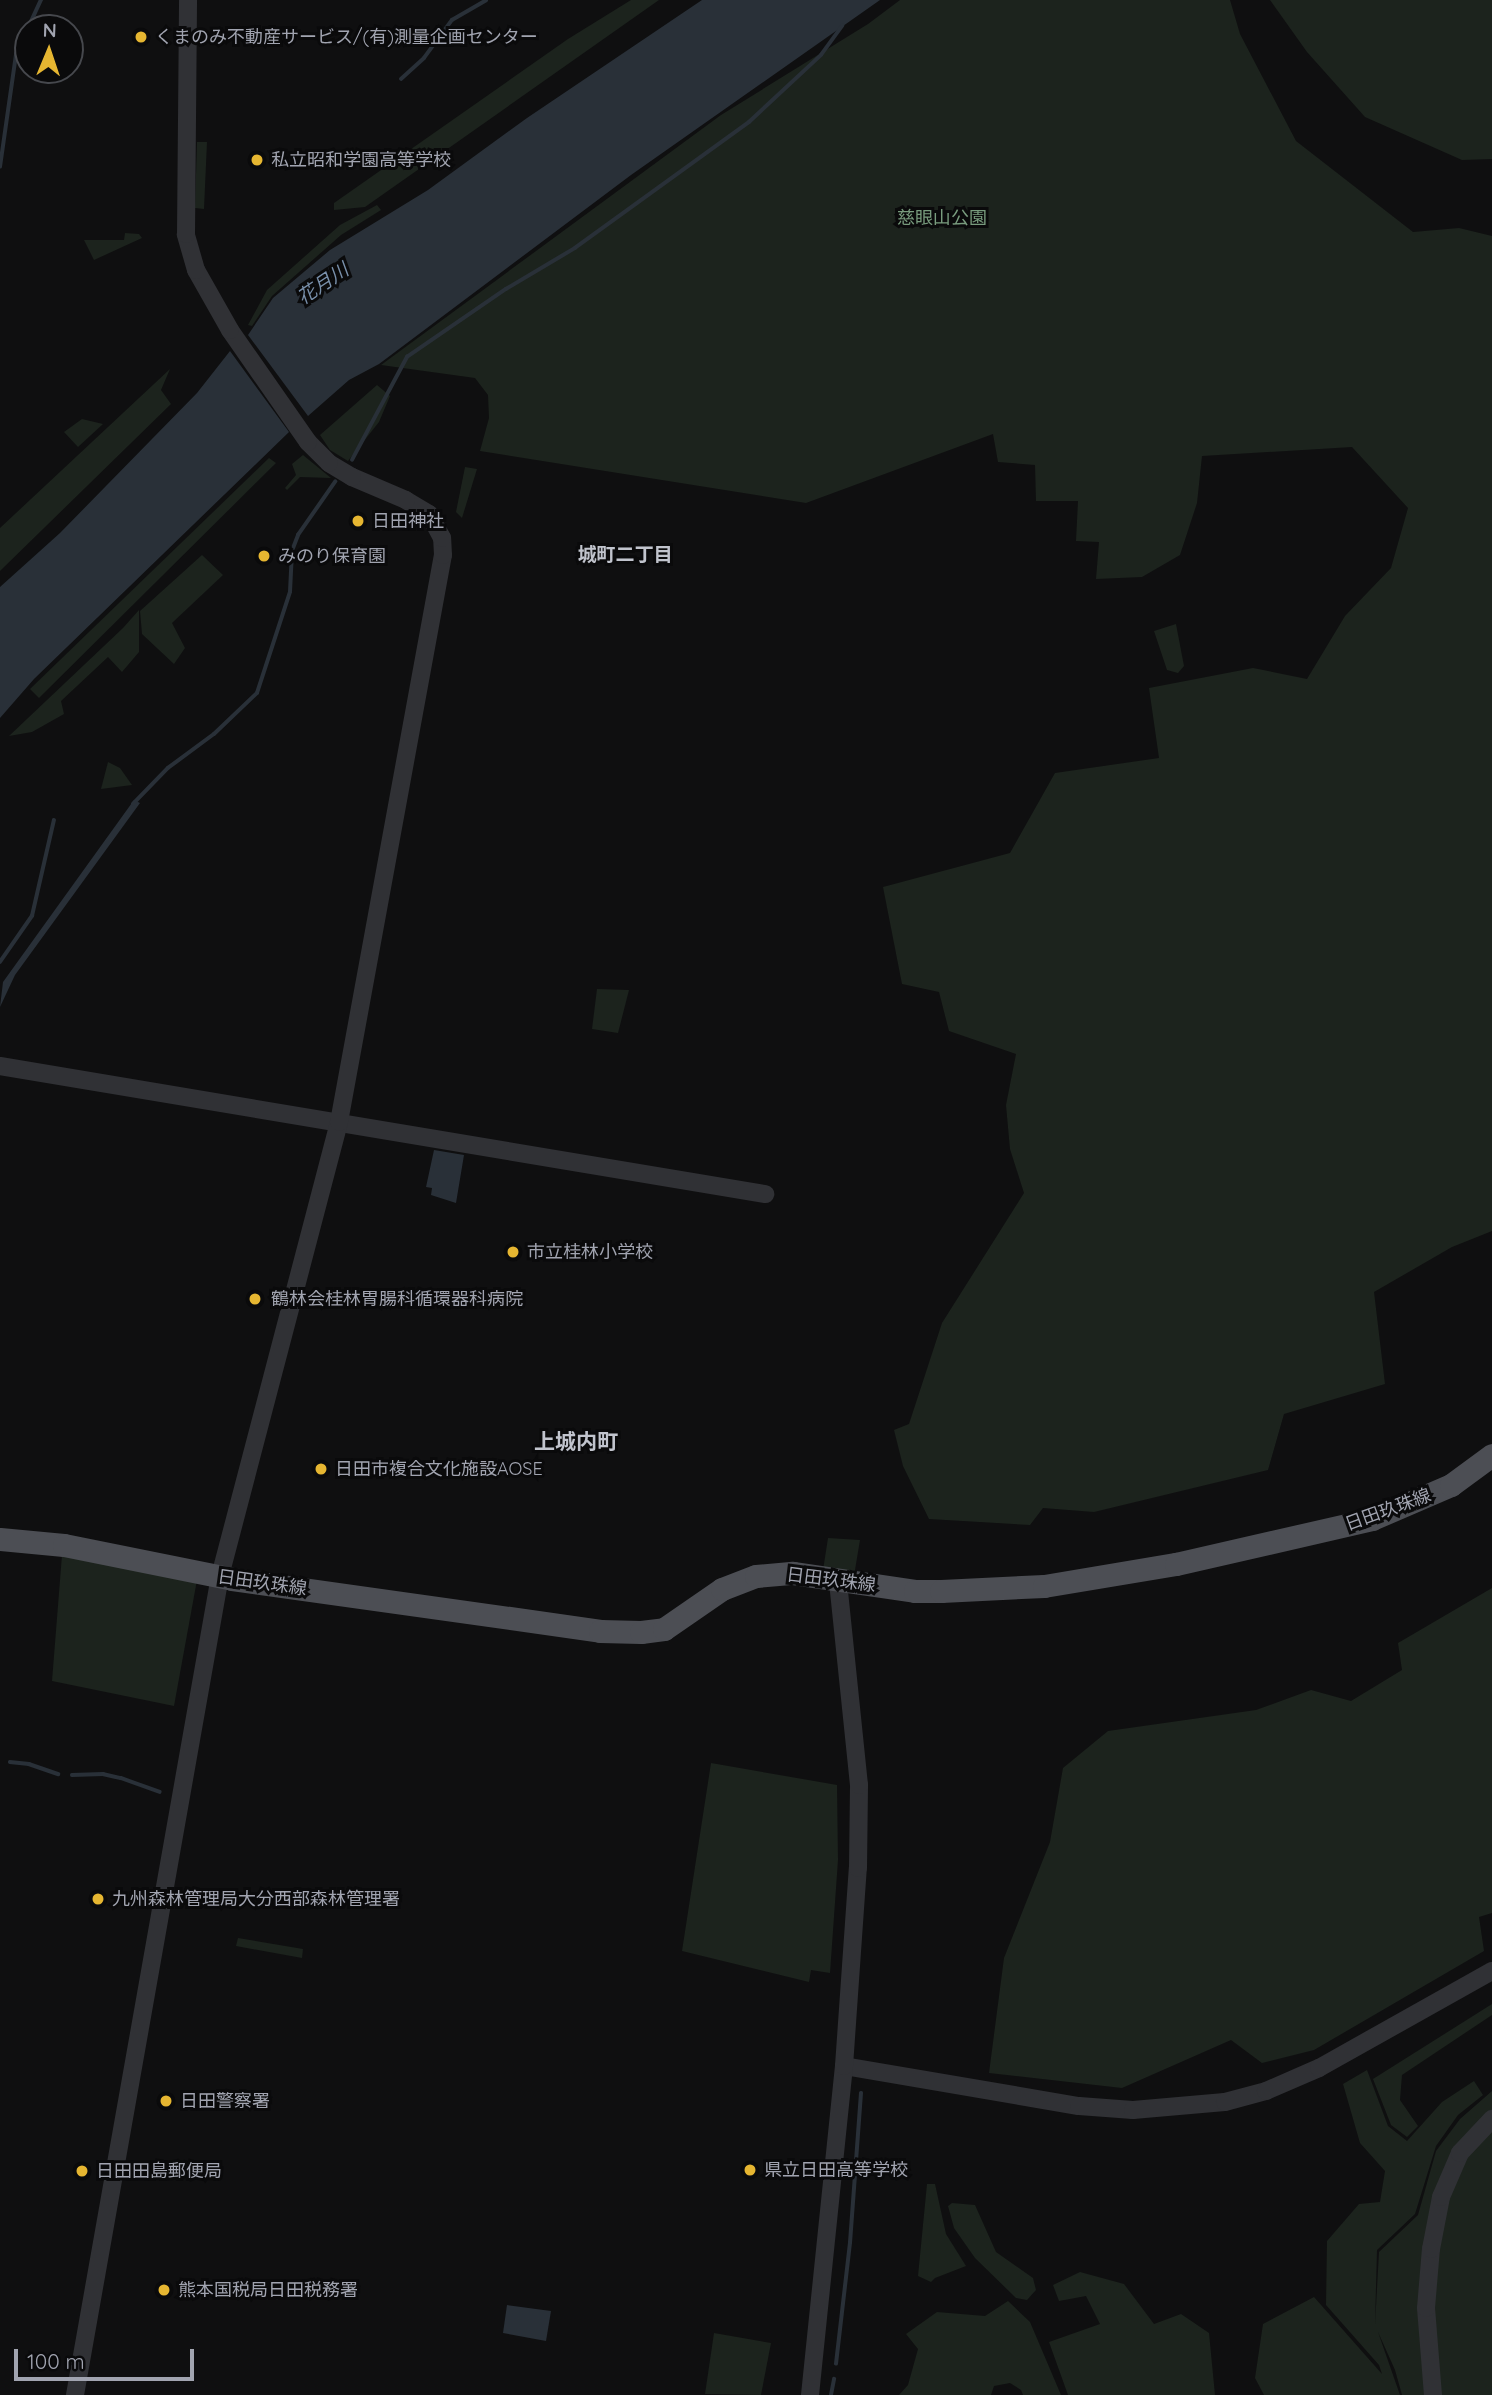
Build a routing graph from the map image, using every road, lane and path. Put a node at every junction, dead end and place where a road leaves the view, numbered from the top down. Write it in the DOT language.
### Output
graph roads {
  1 [pos="188,0"];
  2 [pos="0,1066"];
  3 [pos="339,1122"];
  4 [pos="765,1194"];
  5 [pos="1492,1455"];
  6 [pos="0,1539"];
  7 [pos="220,1576"];
  8 [pos="838,1581"];
  9 [pos="1492,1971"];
  10 [pos="844,2066"];
  11 [pos="1492,2119"];
  12 [pos="75,2395"];
  13 [pos="810,2395"];
  14 [pos="1433,2395"];
  1 -- 3 [label="street"];
  2 -- 3 [label="street"];
  3 -- 4 [label="street"];
  3 -- 7 [label="street"];
  5 -- 8 [label="main road, 日田玖珠線"];
  6 -- 7 [label="main road, 日田玖珠線"];
  7 -- 8 [label="main road, 日田玖珠線"];
  7 -- 12 [label="street"];
  8 -- 10 [label="street"];
  9 -- 10 [label="street"];
  10 -- 13 [label="street"];
  11 -- 14 [label="street"];
}
